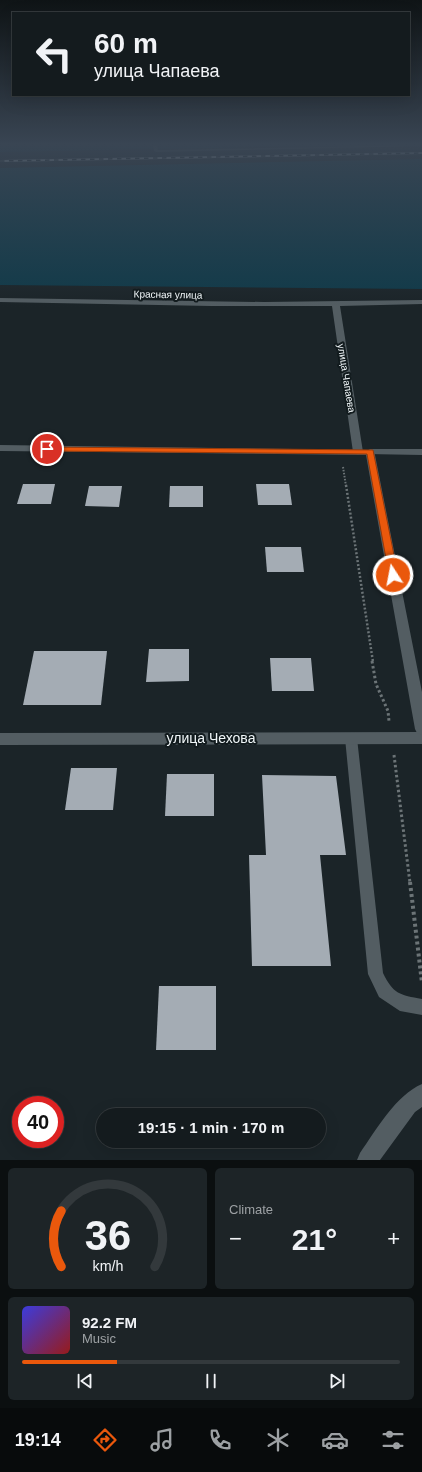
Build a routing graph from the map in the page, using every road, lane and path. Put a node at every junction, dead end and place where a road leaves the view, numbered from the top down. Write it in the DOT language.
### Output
graph roads {
  1 [pos="0,300"];
  2 [pos="422,302"];
  3 [pos="336,305"];
  4 [pos="0,448"];
  5 [pos="358,452"];
  6 [pos="370,452"];
  7 [pos="422,452"];
  8 [pos="342,465"];
  9 [pos="422,729"];
  10 [pos="352,738"];
  11 [pos="392,738"];
  12 [pos="422,738"];
  13 [pos="0,739"];
  14 [pos="422,982"];
  15 [pos="422,1007"];
  16 [pos="422,1094"];
  17 [pos="367,1160"];
  1 -- 3 [label="street, Красная улица"];
  2 -- 3 [label="street, Красная улица"];
  3 -- 5 [label="street, улица Чапаева"];
  4 -- 5 [label="street"];
  5 -- 6 [label="street"];
  6 -- 7 [label="street"];
  6 -- 9 [label="street"];
  8 -- 11 [label="path"];
  10 -- 11 [label="street, улица Чехова"];
  10 -- 13 [label="street, улица Чехова"];
  10 -- 15 [label="lane"];
  11 -- 12 [label="street, улица Чехова"];
  11 -- 14 [label="path"];
  16 -- 17 [label="street"];
}
